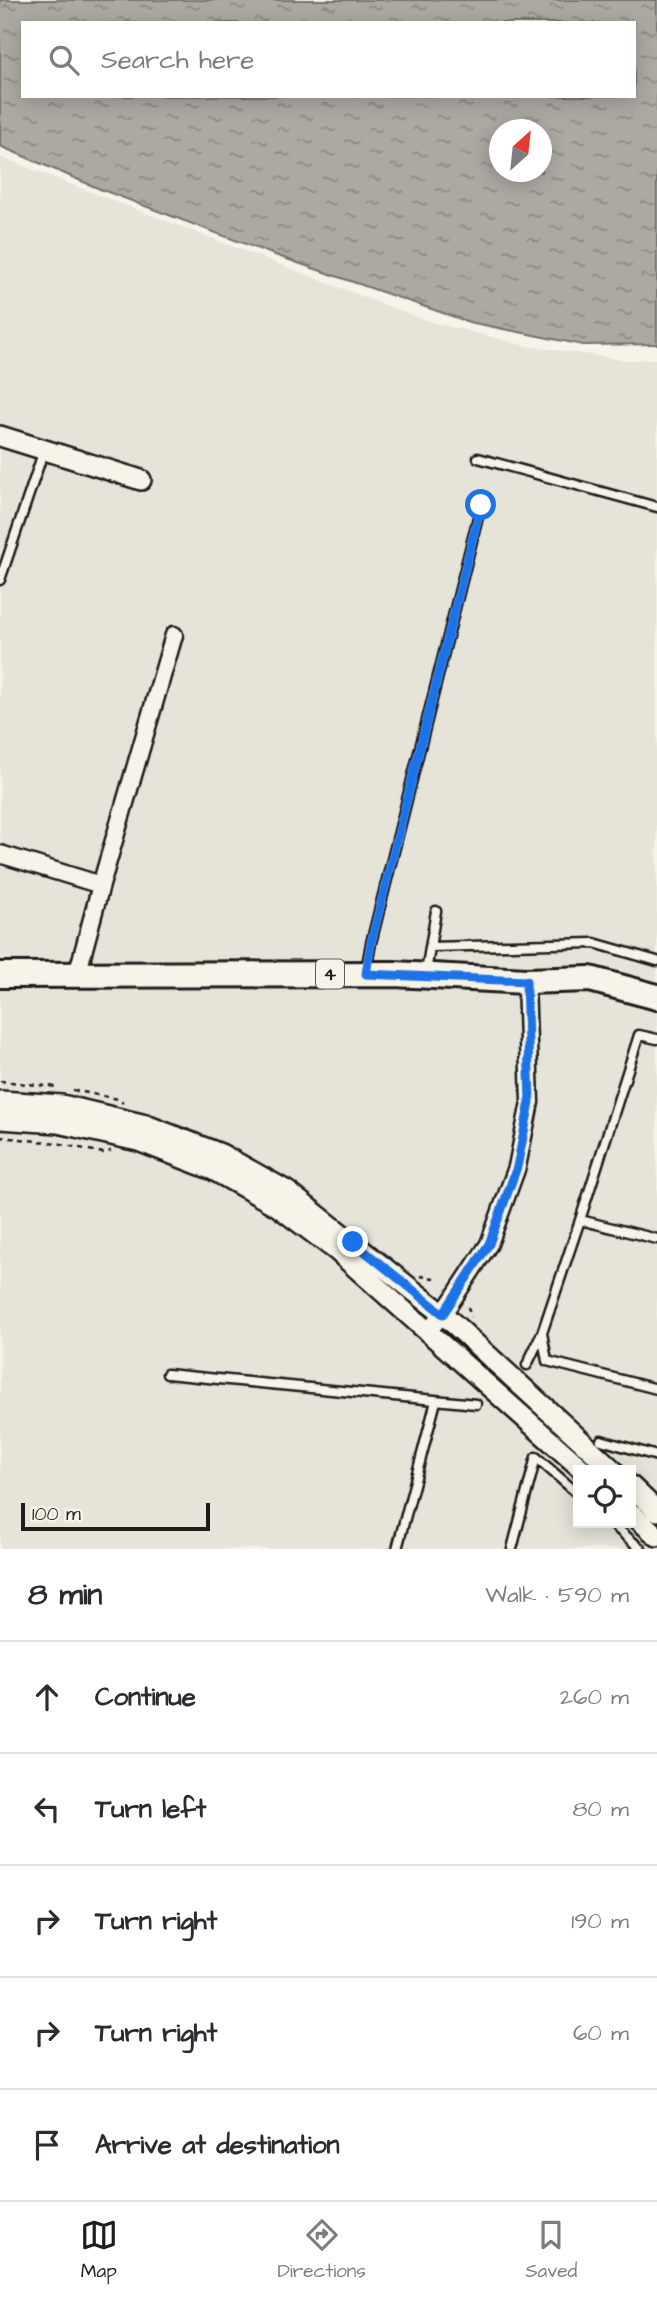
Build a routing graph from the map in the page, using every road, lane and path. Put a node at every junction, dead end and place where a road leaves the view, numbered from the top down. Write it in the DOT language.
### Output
graph roads {
  1 [pos="0,436"];
  2 [pos="44,450"];
  3 [pos="478,458"];
  4 [pos="141,480"];
  5 [pos="481,505"];
  6 [pos="657,508"];
  7 [pos="0,580"];
  8 [pos="174,635"];
  9 [pos="0,854"];
  10 [pos="101,885"];
  11 [pos="436,911"];
  12 [pos="430,947"];
  13 [pos="657,961"];
  14 [pos="366,974"];
  15 [pos="0,975"];
  16 [pos="77,975"];
  17 [pos="426,975"];
  18 [pos="526,981"];
  19 [pos="657,997"];
  20 [pos="657,1039"];
  21 [pos="0,1101"];
  22 [pos="0,1119"];
  23 [pos="0,1137"];
  24 [pos="113,1151"];
  25 [pos="580,1220"];
  26 [pos="657,1239"];
  27 [pos="443,1314"];
  28 [pos="428,1331"];
  29 [pos="542,1333"];
  30 [pos="527,1365"];
  31 [pos="167,1374"];
  32 [pos="657,1389"];
  33 [pos="436,1401"];
  34 [pos="476,1404"];
  35 [pos="601,1440"];
  36 [pos="657,1456"];
  37 [pos="577,1465"];
  38 [pos="608,1465"];
  39 [pos="573,1490"];
  40 [pos="636,1491"];
  41 [pos="657,1511"];
  42 [pos="636,1517"];
  43 [pos="617,1528"];
  44 [pos="657,1536"];
  45 [pos="397,1549"];
  46 [pos="512,1549"];
  47 [pos="641,1549"];
  1 -- 2 [label="street"];
  2 -- 4 [label="street"];
  2 -- 7 [label="lane"];
  3 -- 6 [label="lane"];
  5 -- 14 [label="lane"];
  8 -- 10 [label="street"];
  9 -- 10 [label="street"];
  10 -- 16 [label="street"];
  11 -- 12 [label="lane"];
  12 -- 13 [label="lane"];
  12 -- 17 [label="lane"];
  14 -- 16 [label="main road, 4"];
  14 -- 17 [label="main road, 4"];
  15 -- 16 [label="main road, 4"];
  17 -- 18 [label="main road, 4"];
  18 -- 19 [label="main road, 4"];
  18 -- 27 [label="street"];
  20 -- 25 [label="lane"];
  21 -- 27 [label="street"];
  22 -- 28 [label="street"];
  23 -- 24 [label="path"];
  25 -- 26 [label="lane"];
  25 -- 29 [label="lane"];
  27 -- 28 [label="street"];
  27 -- 38 [label="street"];
  28 -- 37 [label="street"];
  29 -- 30 [label="lane"];
  29 -- 32 [label="lane"];
  31 -- 33 [label="lane"];
  33 -- 34 [label="lane"];
  33 -- 45 [label="lane"];
  35 -- 36 [label="lane"];
  39 -- 46 [label="lane"];
  40 -- 41 [label="street"];
  42 -- 44 [label="street"];
  43 -- 47 [label="lane"];
}
